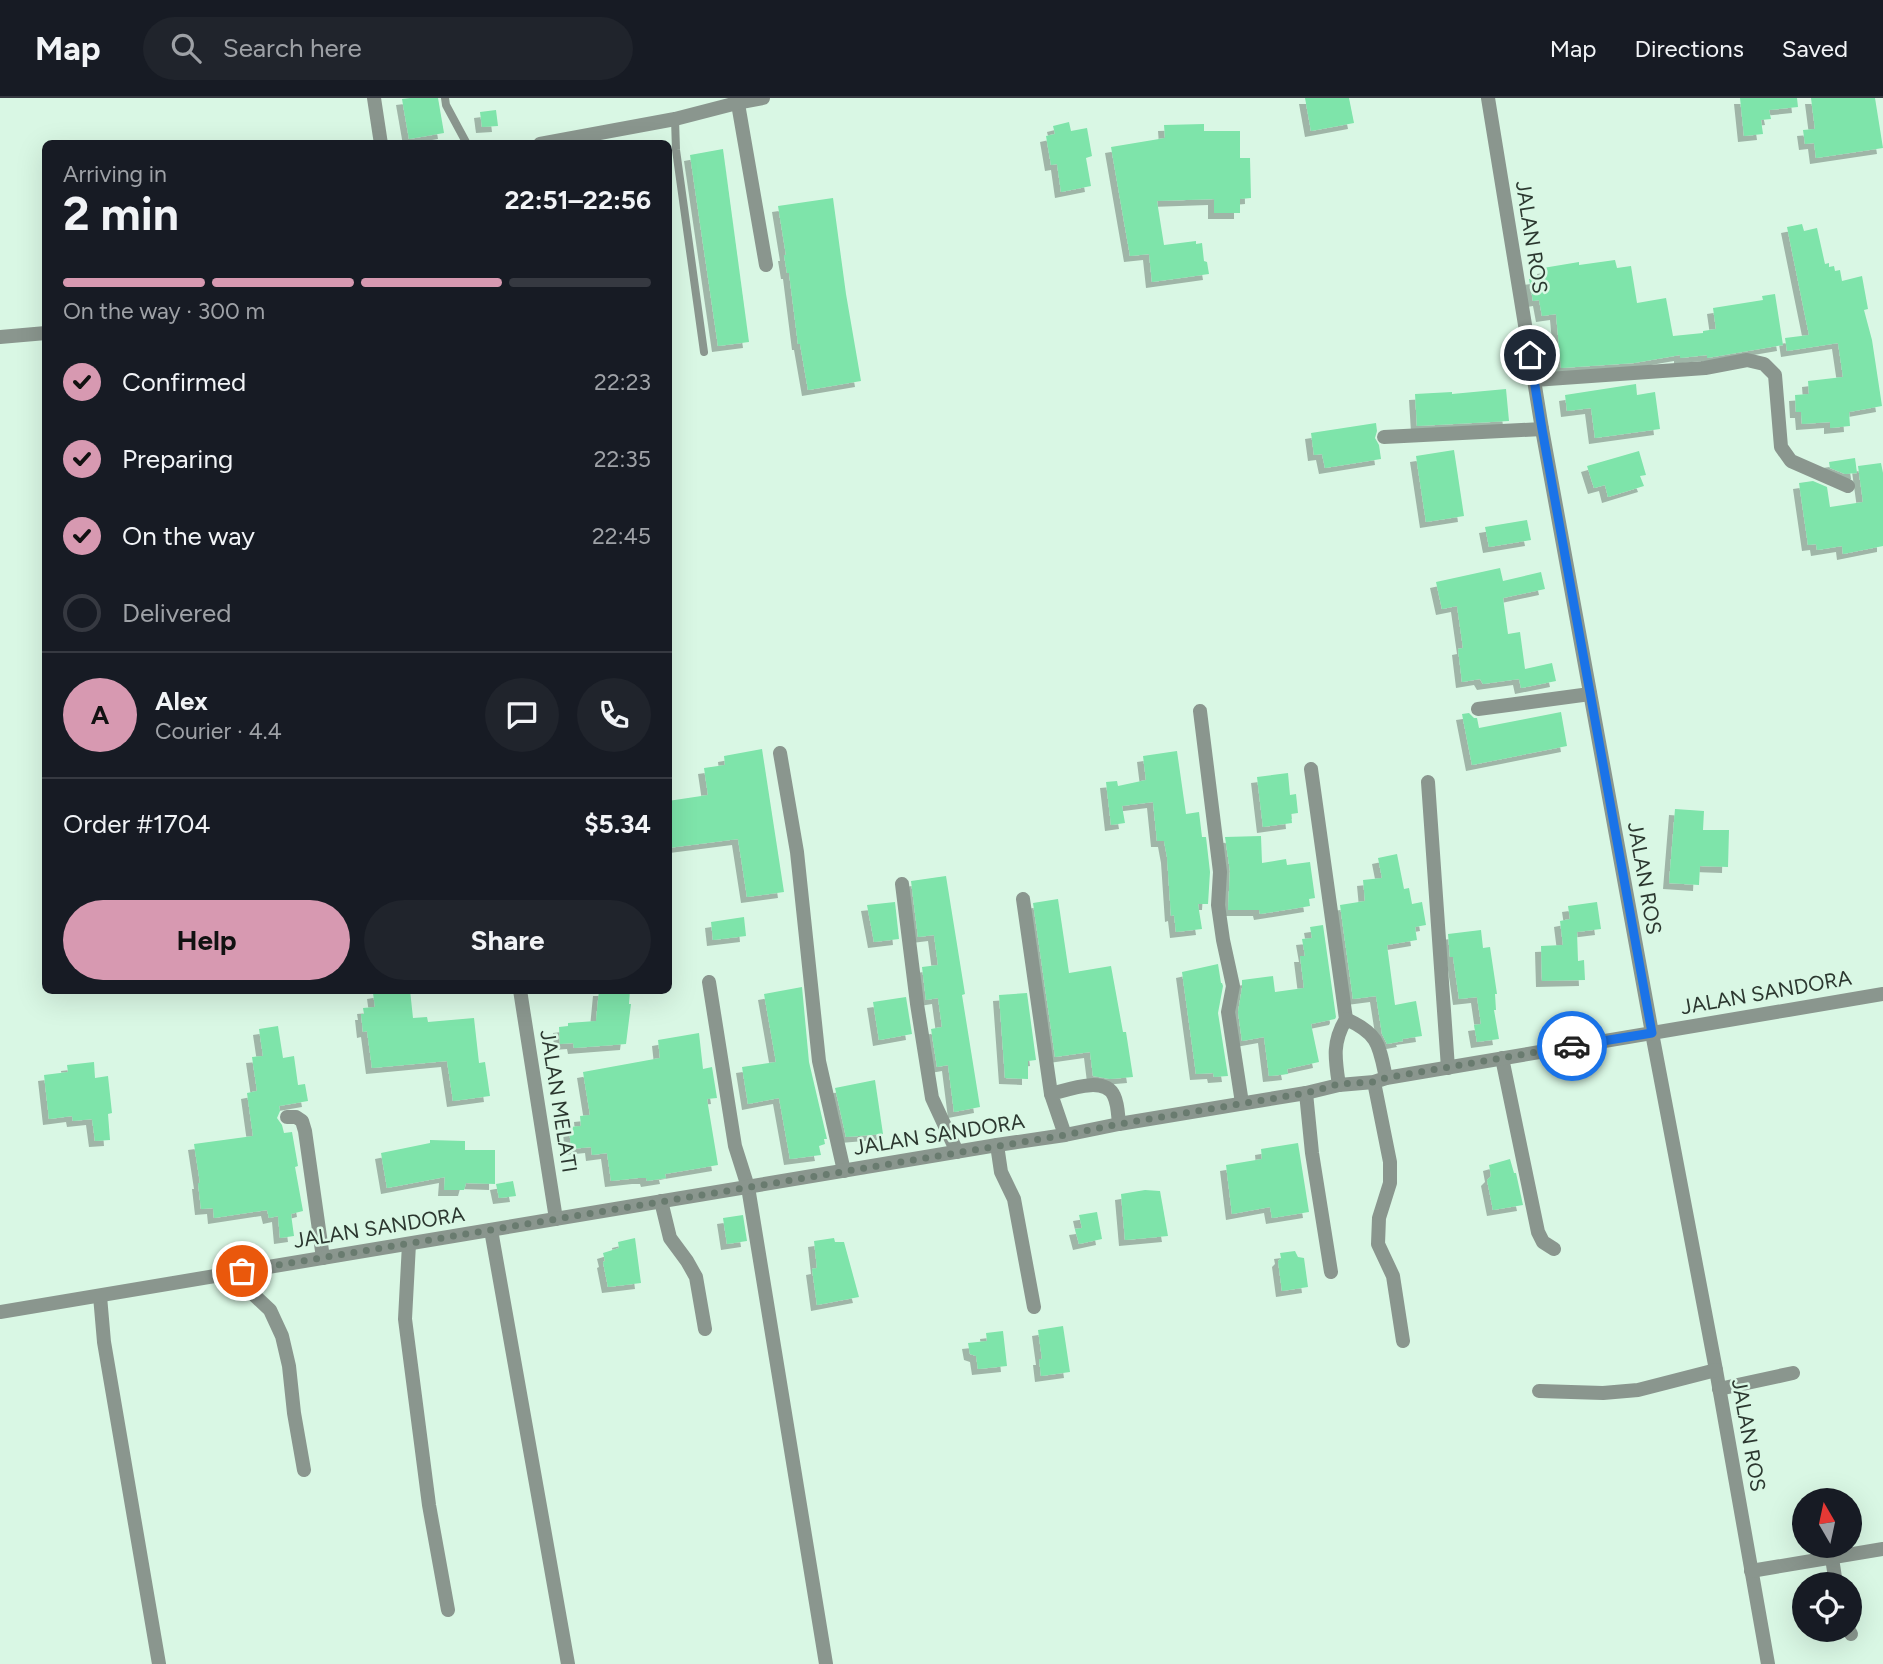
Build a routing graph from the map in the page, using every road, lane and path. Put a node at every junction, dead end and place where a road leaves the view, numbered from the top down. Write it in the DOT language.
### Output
graph roads {
  1 [pos="374,98"];
  2 [pos="445,98"];
  3 [pos="763,98"];
  4 [pos="1488,98"];
  5 [pos="737,100"];
  6 [pos="675,119"];
  7 [pos="380,140"];
  8 [pos="465,140"];
  9 [pos="562,140"];
  10 [pos="766,265"];
  11 [pos="42,333"];
  12 [pos="0,337"];
  13 [pos="704,352"];
  14 [pos="1534,380"];
  15 [pos="1542,429"];
  16 [pos="1384,437"];
  17 [pos="1848,486"];
  18 [pos="1590,694"];
  19 [pos="1478,709"];
  20 [pos="1200,711"];
  21 [pos="780,753"];
  22 [pos="1311,769"];
  23 [pos="1428,782"];
  24 [pos="902,884"];
  25 [pos="1023,899"];
  26 [pos="709,982"];
  27 [pos="521,994"];
  28 [pos="1883,994"];
  29 [pos="1346,1018"];
  30 [pos="1652,1033"];
  31 [pos="1502,1058"];
  32 [pos="1448,1068"];
  33 [pos="1380,1080"];
  34 [pos="1339,1084"];
  35 [pos="1306,1093"];
  36 [pos="1051,1094"];
  37 [pos="1242,1103"];
  38 [pos="287,1116"];
  39 [pos="1119,1124"];
  40 [pos="1065,1135"];
  41 [pos="998,1145"];
  42 [pos="957,1152"];
  43 [pos="844,1171"];
  44 [pos="748,1186"];
  45 [pos="661,1201"];
  46 [pos="556,1219"];
  47 [pos="491,1230"];
  48 [pos="409,1244"];
  49 [pos="1554,1249"];
  50 [pos="323,1258"];
  51 [pos="242,1271"];
  52 [pos="1331,1272"];
  53 [pos="100,1296"];
  54 [pos="1034,1307"];
  55 [pos="0,1312"];
  56 [pos="705,1329"];
  57 [pos="1403,1341"];
  58 [pos="1716,1370"];
  59 [pos="1793,1373"];
  60 [pos="1719,1389"];
  61 [pos="1539,1391"];
  62 [pos="304,1470"];
  63 [pos="1883,1549"];
  64 [pos="1862,1553"];
  65 [pos="1832,1558"];
  66 [pos="1751,1571"];
  67 [pos="1834,1572"];
  68 [pos="448,1610"];
  69 [pos="159,1664"];
  70 [pos="568,1664"];
  71 [pos="826,1664"];
  72 [pos="1768,1664"];
  1 -- 7 [label="street"];
  2 -- 8 [label="lane"];
  3 -- 5 [label="street"];
  4 -- 14 [label="street, JALAN ROS"];
  5 -- 6 [label="street"];
  5 -- 10 [label="street"];
  6 -- 9 [label="street"];
  6 -- 13 [label="lane"];
  11 -- 12 [label="street"];
  14 -- 15 [label="street, JALAN ROS"];
  14 -- 17 [label="street"];
  15 -- 16 [label="street"];
  15 -- 18 [label="street, JALAN ROS"];
  18 -- 19 [label="street"];
  18 -- 30 [label="street, JALAN ROS"];
  20 -- 37 [label="street"];
  21 -- 43 [label="street"];
  22 -- 29 [label="street"];
  23 -- 32 [label="street"];
  24 -- 42 [label="street"];
  25 -- 36 [label="street"];
  26 -- 44 [label="street"];
  27 -- 46 [label="street, JALAN MELATI"];
  28 -- 30 [label="street, JALAN SANDORA"];
  29 -- 33 [label="street"];
  29 -- 34 [label="street"];
  30 -- 31 [label="street, JALAN SANDORA"];
  30 -- 58 [label="street, JALAN ROS"];
  31 -- 32 [label="street, JALAN SANDORA"];
  31 -- 49 [label="street"];
  32 -- 33 [label="street, JALAN SANDORA"];
  33 -- 34 [label="street, JALAN SANDORA"];
  33 -- 57 [label="street"];
  34 -- 35 [label="street, JALAN SANDORA"];
  35 -- 37 [label="street, JALAN SANDORA"];
  35 -- 52 [label="street"];
  36 -- 39 [label="street"];
  36 -- 40 [label="street"];
  37 -- 39 [label="street, JALAN SANDORA"];
  38 -- 50 [label="street"];
  39 -- 40 [label="street, JALAN SANDORA"];
  40 -- 41 [label="street, JALAN SANDORA"];
  41 -- 42 [label="street, JALAN SANDORA"];
  41 -- 54 [label="street"];
  42 -- 43 [label="street, JALAN SANDORA"];
  43 -- 44 [label="street, JALAN SANDORA"];
  44 -- 45 [label="street, JALAN SANDORA"];
  44 -- 71 [label="street"];
  45 -- 46 [label="street, JALAN SANDORA"];
  45 -- 56 [label="street"];
  46 -- 47 [label="street, JALAN SANDORA"];
  47 -- 48 [label="street, JALAN SANDORA"];
  47 -- 70 [label="street"];
  48 -- 50 [label="street, JALAN SANDORA"];
  48 -- 68 [label="street"];
  50 -- 51 [label="street, JALAN SANDORA"];
  51 -- 53 [label="street, JALAN SANDORA"];
  51 -- 62 [label="street"];
  53 -- 55 [label="street, JALAN SANDORA"];
  53 -- 69 [label="street"];
  58 -- 60 [label="street, JALAN ROS"];
  58 -- 61 [label="street"];
  59 -- 60 [label="street"];
  60 -- 66 [label="street, JALAN ROS"];
  63 -- 64 [label="street"];
  65 -- 66 [label="street"];
  65 -- 67 [label="street"];
  66 -- 72 [label="street, JALAN ROS"];
}
